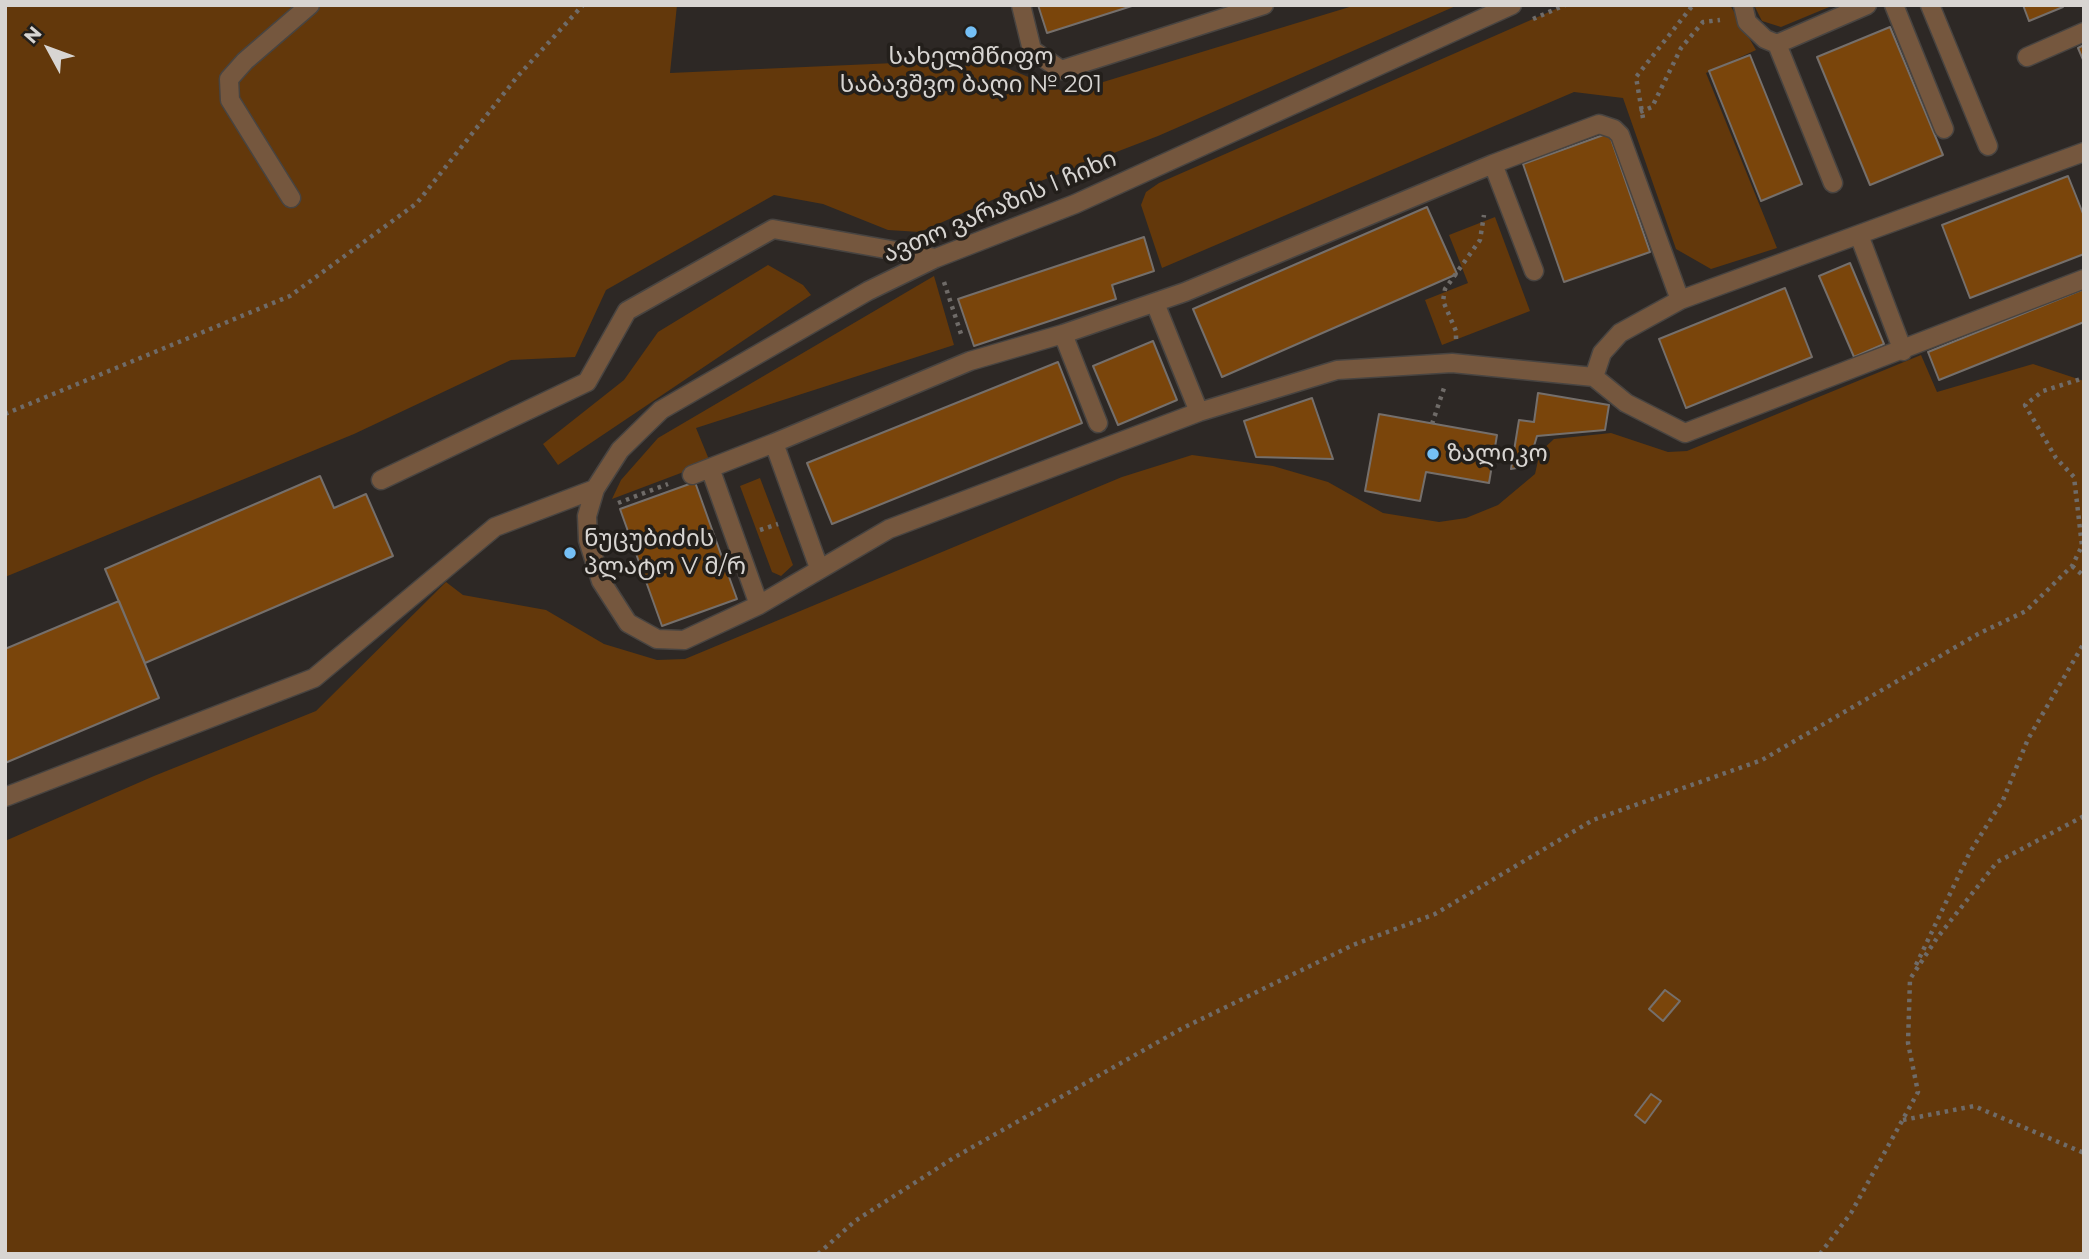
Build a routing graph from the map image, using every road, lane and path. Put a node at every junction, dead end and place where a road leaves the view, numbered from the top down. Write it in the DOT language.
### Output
graph roads {
  1 [pos="310,5"];
  2 [pos="583,5"];
  3 [pos="1021,5"];
  4 [pos="1264,5"];
  5 [pos="1512,5"];
  6 [pos="1693,5"];
  7 [pos="1867,5"];
  8 [pos="1894,5"];
  9 [pos="1930,5"];
  10 [pos="1744,11"];
  11 [pos="2084,32"];
  12 [pos="1777,44"];
  13 [pos="2027,57"];
  14 [pos="1640,112"];
  15 [pos="1645,123"];
  16 [pos="1944,129"];
  17 [pos="1988,146"];
  18 [pos="2084,152"];
  19 [pos="1495,171"];
  20 [pos="1833,183"];
  21 [pos="290,198"];
  22 [pos="1859,235"];
  23 [pos="936,258"];
  24 [pos="1534,271"];
  25 [pos="2084,279"];
  26 [pos="1680,300"];
  27 [pos="1155,303"];
  28 [pos="1456,331"];
  29 [pos="1063,334"];
  30 [pos="1903,351"];
  31 [pos="970,361"];
  32 [pos="1452,363"];
  33 [pos="1594,377"];
  34 [pos="2084,378"];
  35 [pos="1199,412"];
  36 [pos="5,414"];
  37 [pos="1098,423"];
  38 [pos="1432,424"];
  39 [pos="774,443"];
  40 [pos="710,468"];
  41 [pos="692,475"];
  42 [pos="381,480"];
  43 [pos="595,489"];
  44 [pos="587,516"];
  45 [pos="800,516"];
  46 [pos="736,539"];
  47 [pos="2072,566"];
  48 [pos="819,568"];
  49 [pos="2084,576"];
  50 [pos="759,605"];
  51 [pos="2084,643"];
  52 [pos="5,797"];
  53 [pos="2084,816"];
  54 [pos="2084,821"];
  55 [pos="2071,822"];
  56 [pos="1910,979"];
  57 [pos="1902,1120"];
  58 [pos="2084,1153"];
  59 [pos="818,1254"];
  60 [pos="1820,1254"];
  1 -- 21 [label="street"];
  2 -- 36 [label="path"];
  3 -- 4 [label="street"];
  5 -- 23 [label="street, ავთო ვარაზის I ჩიხი"];
  6 -- 14 [label="path"];
  7 -- 12 [label="street"];
  8 -- 16 [label="street"];
  9 -- 17 [label="street"];
  10 -- 12 [label="street"];
  10 -- 14 [label="path"];
  11 -- 13 [label="street"];
  12 -- 20 [label="street"];
  14 -- 15 [label="path"];
  18 -- 22 [label="street"];
  19 -- 24 [label="street"];
  19 -- 26 [label="street"];
  19 -- 27 [label="street"];
  19 -- 28 [label="path"];
  22 -- 26 [label="street"];
  22 -- 30 [label="street"];
  23 -- 31 [label="path"];
  23 -- 42 [label="street"];
  23 -- 43 [label="street, ავთო ვარაზის I ჩიხი"];
  25 -- 30 [label="street"];
  26 -- 33 [label="street"];
  27 -- 29 [label="street"];
  27 -- 35 [label="street"];
  29 -- 31 [label="street"];
  29 -- 37 [label="street"];
  30 -- 33 [label="street"];
  31 -- 39 [label="street"];
  32 -- 33 [label="street, ავთო ვარაზის I ჩიხი"];
  32 -- 35 [label="street, ავთო ვარაზის I ჩიხი"];
  32 -- 38 [label="path"];
  34 -- 47 [label="path"];
  35 -- 48 [label="street, ავთო ვარაზის I ჩიხი"];
  39 -- 40 [label="street"];
  39 -- 45 [label="street"];
  40 -- 41 [label="street"];
  40 -- 46 [label="street"];
  41 -- 44 [label="path"];
  43 -- 44 [label="street, ავთო ვარაზის I ჩიხი"];
  43 -- 52 [label="street"];
  44 -- 50 [label="street, ავთო ვარაზის I ჩიხი"];
  45 -- 46 [label="path"];
  45 -- 48 [label="street"];
  46 -- 50 [label="street"];
  47 -- 49 [label="path"];
  47 -- 59 [label="path"];
  48 -- 50 [label="street, ავთო ვარაზის I ჩიხი"];
  51 -- 56 [label="path"];
  53 -- 55 [label="path"];
  54 -- 55 [label="path"];
  55 -- 56 [label="path"];
  56 -- 57 [label="path"];
  57 -- 58 [label="path"];
  57 -- 60 [label="path"];
}
